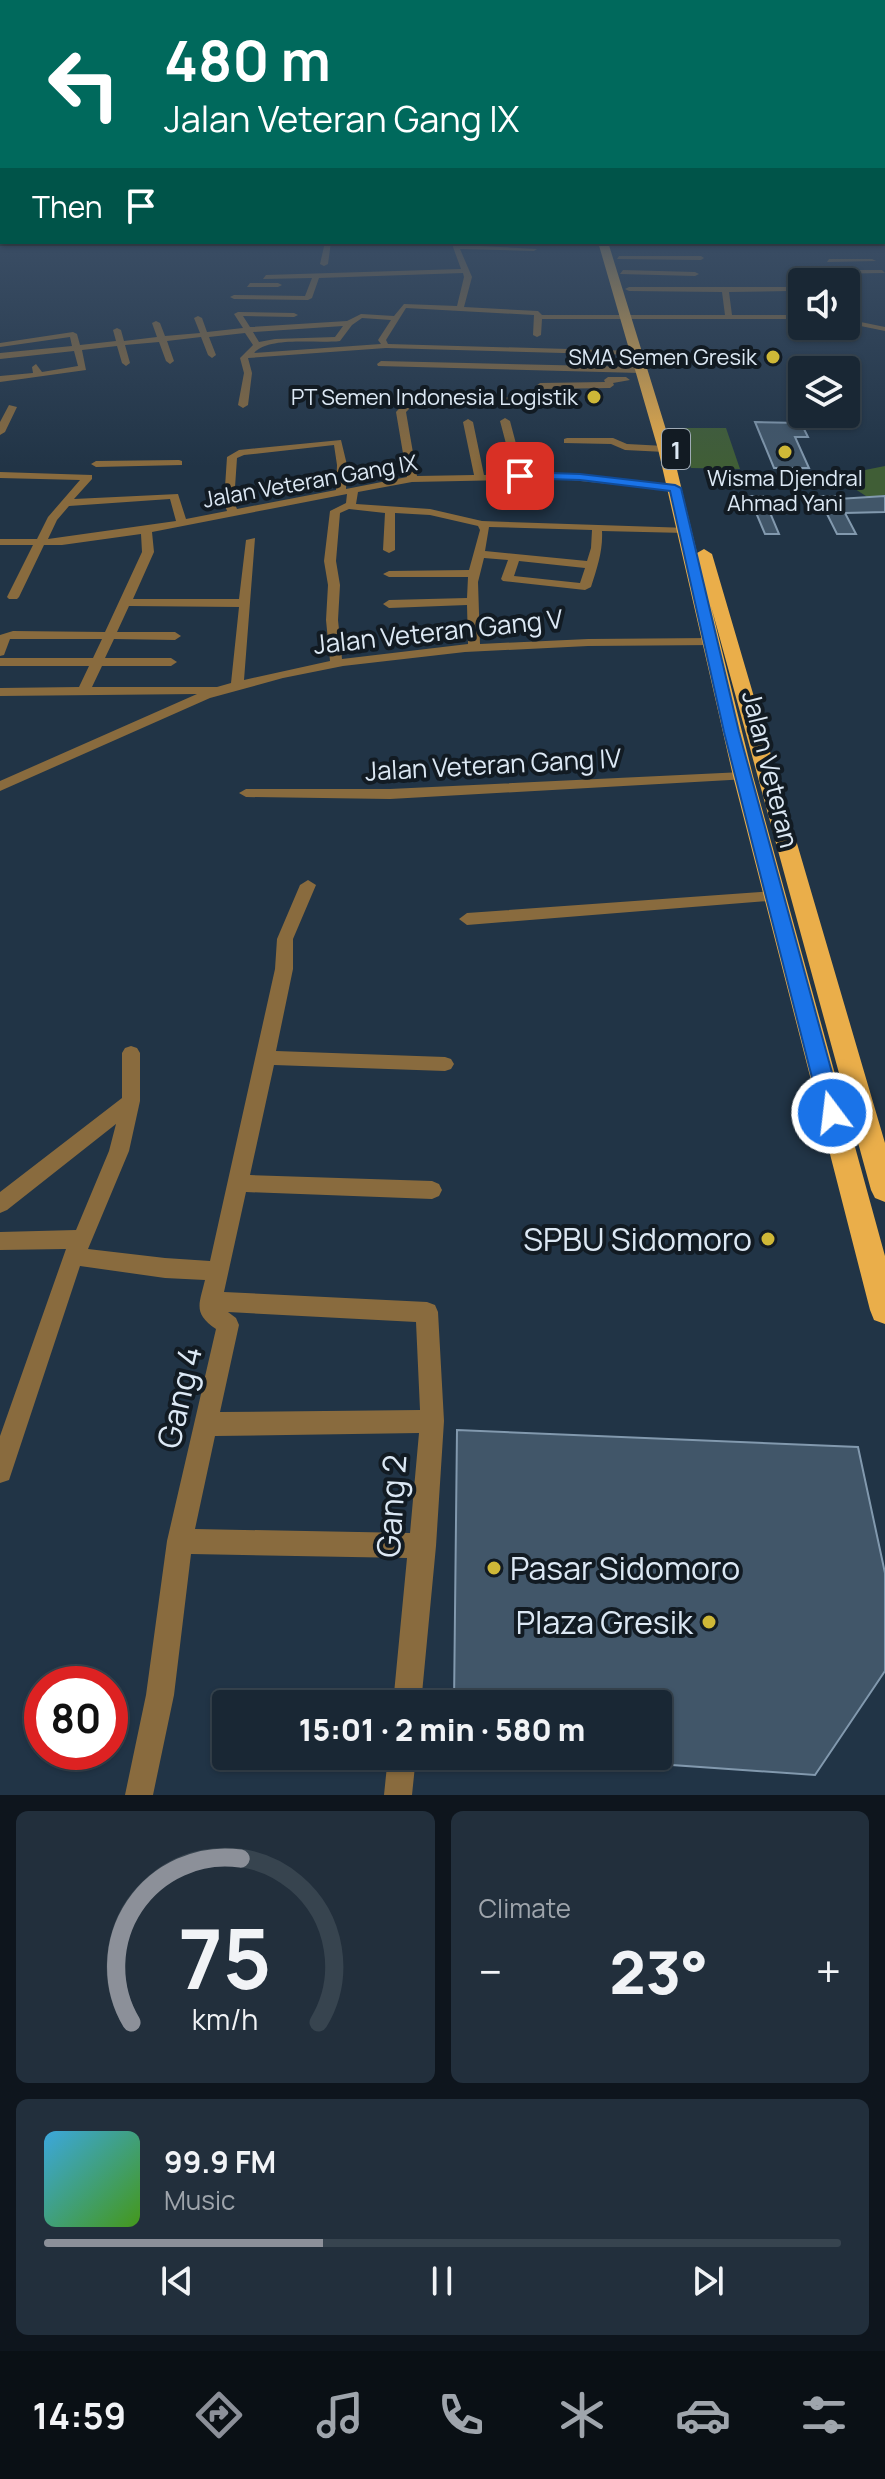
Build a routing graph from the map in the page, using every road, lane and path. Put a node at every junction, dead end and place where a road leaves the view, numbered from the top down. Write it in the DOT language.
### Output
graph roads {
  1 [pos="462,299"];
  2 [pos="625,299"];
  3 [pos="630,299"];
  4 [pos="726,299"];
  5 [pos="460,308"];
  6 [pos="278,315"];
  7 [pos="294,315"];
  8 [pos="538,317"];
  9 [pos="788,317"];
  10 [pos="877,317"];
  11 [pos="198,318"];
  12 [pos="394,318"];
  13 [pos="729,318"];
  14 [pos="860,318"];
  15 [pos="633,319"];
  16 [pos="156,323"];
  17 [pos="349,323"];
  18 [pos="860,323"];
  19 [pos="268,328"];
  20 [pos="885,329"];
  21 [pos="117,330"];
  22 [pos="248,330"];
  23 [pos="205,335"];
  24 [pos="537,335"];
  25 [pos="163,339"];
  26 [pos="120,343"];
  27 [pos="0,345"];
  28 [pos="257,345"];
  29 [pos="386,346"];
  30 [pos="79,347"];
  31 [pos="32,353"];
  32 [pos="637,353"];
  33 [pos="212,355"];
  34 [pos="0,356"];
  35 [pos="249,356"];
  36 [pos="170,361"];
  37 [pos="126,363"];
  38 [pos="381,364"];
  39 [pos="38,375"];
  40 [pos="642,375"];
  41 [pos="0,379"];
  42 [pos="540,386"];
  43 [pos="543,399"];
  44 [pos="243,405"];
  45 [pos="0,407"];
  46 [pos="505,421"];
  47 [pos="468,422"];
  48 [pos="0,434"];
  49 [pos="567,441"];
  50 [pos="665,449"];
  51 [pos="102,454"];
  52 [pos="179,463"];
  53 [pos="96,464"];
  54 [pos="0,475"];
  55 [pos="479,476"];
  56 [pos="520,476"];
  57 [pos="88,477"];
  58 [pos="412,479"];
  59 [pos="675,488"];
  60 [pos="353,491"];
  61 [pos="341,494"];
  62 [pos="66,503"];
  63 [pos="351,505"];
  64 [pos="390,510"];
  65 [pos="234,515"];
  66 [pos="182,524"];
  67 [pos="482,524"];
  68 [pos="597,527"];
  69 [pos="146,530"];
  70 [pos="685,530"];
  71 [pos="251,540"];
  72 [pos="0,542"];
  73 [pos="40,543"];
  74 [pos="389,550"];
  75 [pos="478,554"];
  76 [pos="514,558"];
  77 [pos="592,565"];
  78 [pos="474,573"];
  79 [pos="389,574"];
  80 [pos="13,597"];
  81 [pos="472,601"];
  82 [pos="125,602"];
  83 [pos="245,603"];
  84 [pos="389,604"];
  85 [pos="109,636"];
  86 [pos="175,636"];
  87 [pos="474,647"];
  88 [pos="0,652"];
  89 [pos="723,658"];
  90 [pos="0,662"];
  91 [pos="97,662"];
  92 [pos="171,662"];
  93 [pos="336,662"];
  94 [pos="237,686"];
  95 [pos="85,689"];
  96 [pos="220,690"];
  97 [pos="0,692"];
  98 [pos="735,704"];
  99 [pos="743,776"];
  100 [pos="0,787"];
  101 [pos="246,793"];
  102 [pos="308,885"];
  103 [pos="775,896"];
  104 [pos="467,919"];
  105 [pos="131,1053"];
  106 [pos="266,1058"];
  107 [pos="445,1064"];
  108 [pos="131,1101"];
  109 [pos="239,1183"];
  110 [pos="432,1190"];
  111 [pos="885,1190"];
  112 [pos="0,1204"];
  113 [pos="0,1241"];
  114 [pos="78,1248"];
  115 [pos="218,1271"];
  116 [pos="211,1301"];
  117 [pos="885,1310"];
  118 [pos="432,1421"];
  119 [pos="205,1424"];
  120 [pos="7,1427"];
  121 [pos="0,1471"];
  122 [pos="180,1541"];
  123 [pos="423,1546"];
  124 [pos="408,1690"];
  125 [pos="401,1770"];
  126 [pos="139,1795"];
  127 [pos="398,1795"];
  1 -- 5 [label="street"];
  2 -- 15 [label="highway, Jalan Veteran / 1"];
  3 -- 15 [label="highway, Jalan Veteran / 1"];
  4 -- 13 [label="street"];
  5 -- 8 [label="street"];
  5 -- 12 [label="street"];
  6 -- 7 [label="street"];
  6 -- 19 [label="street"];
  6 -- 22 [label="street"];
  8 -- 15 [label="street"];
  8 -- 24 [label="street"];
  9 -- 13 [label="street"];
  10 -- 14 [label="street"];
  11 -- 23 [label="street"];
  12 -- 17 [label="street"];
  12 -- 29 [label="street"];
  13 -- 15 [label="street"];
  15 -- 32 [label="highway, Jalan Veteran / 1"];
  15 -- 89 [label="highway, Jalan Veteran / 1"];
  16 -- 25 [label="street"];
  17 -- 19 [label="street"];
  17 -- 28 [label="street"];
  18 -- 20 [label="street"];
  19 -- 22 [label="street"];
  21 -- 26 [label="street"];
  22 -- 23 [label="street"];
  22 -- 28 [label="street"];
  23 -- 25 [label="street"];
  23 -- 33 [label="street"];
  25 -- 26 [label="street"];
  25 -- 36 [label="street"];
  26 -- 30 [label="street"];
  26 -- 37 [label="street"];
  27 -- 30 [label="street"];
  28 -- 35 [label="street"];
  29 -- 32 [label="street"];
  29 -- 35 [label="street"];
  30 -- 31 [label="street"];
  30 -- 39 [label="street"];
  31 -- 34 [label="street"];
  31 -- 39 [label="street"];
  32 -- 40 [label="highway, Jalan Veteran / 1"];
  35 -- 44 [label="street"];
  38 -- 40 [label="street"];
  39 -- 41 [label="street"];
  40 -- 42 [label="street"];
  40 -- 50 [label="highway, Jalan Veteran / 1"];
  43 -- 58 [label="street"];
  45 -- 48 [label="street"];
  46 -- 56 [label="street"];
  47 -- 55 [label="street"];
  49 -- 50 [label="street"];
  50 -- 59 [label="highway, Jalan Veteran / 1"];
  51 -- 53 [label="street"];
  52 -- 53 [label="street"];
  53 -- 57 [label="street"];
  54 -- 57 [label="street"];
  55 -- 56 [label="street, Jalan Veteran Gang IX"];
  55 -- 58 [label="street, Jalan Veteran Gang IX"];
  56 -- 59 [label="street, Jalan Veteran Gang IX"];
  57 -- 62 [label="street"];
  58 -- 60 [label="street, Jalan Veteran Gang IX"];
  59 -- 70 [label="highway, Jalan Veteran / 1"];
  60 -- 61 [label="street, Jalan Veteran Gang IX"];
  60 -- 63 [label="street"];
  61 -- 65 [label="street, Jalan Veteran Gang IX"];
  61 -- 65 [label="street"];
  62 -- 66 [label="street"];
  62 -- 73 [label="street"];
  63 -- 64 [label="street"];
  63 -- 93 [label="street"];
  64 -- 67 [label="street"];
  64 -- 74 [label="street"];
  65 -- 66 [label="street, Jalan Veteran Gang IX"];
  66 -- 69 [label="street, Jalan Veteran Gang IX"];
  67 -- 68 [label="street"];
  67 -- 75 [label="street"];
  68 -- 70 [label="street"];
  68 -- 77 [label="street"];
  69 -- 73 [label="street, Jalan Veteran Gang IX"];
  69 -- 82 [label="street"];
  70 -- 89 [label="highway, Jalan Veteran / 1"];
  71 -- 83 [label="street"];
  72 -- 73 [label="street, Jalan Veteran Gang IX"];
  73 -- 80 [label="street"];
  75 -- 76 [label="street"];
  75 -- 78 [label="street"];
  76 -- 77 [label="street"];
  76 -- 77 [label="street"];
  78 -- 79 [label="street"];
  78 -- 81 [label="street"];
  81 -- 84 [label="street"];
  81 -- 87 [label="street"];
  82 -- 83 [label="street"];
  82 -- 85 [label="street"];
  83 -- 94 [label="street"];
  85 -- 86 [label="street"];
  85 -- 88 [label="street"];
  85 -- 91 [label="street"];
  87 -- 89 [label="street, Jalan Veteran Gang V"];
  87 -- 93 [label="street, Jalan Veteran Gang V"];
  89 -- 98 [label="highway, Jalan Veteran / 1"];
  90 -- 91 [label="street"];
  91 -- 92 [label="street"];
  91 -- 95 [label="street"];
  93 -- 94 [label="street, Jalan Veteran Gang V"];
  94 -- 96 [label="street, Jalan Veteran Gang V"];
  95 -- 96 [label="street"];
  95 -- 97 [label="street"];
  96 -- 100 [label="street, Jalan Veteran Gang V"];
  98 -- 99 [label="highway, Jalan Veteran / 1"];
  98 -- 111 [label="highway, Jalan Veteran / 1"];
  99 -- 101 [label="street, Jalan Veteran Gang IV"];
  99 -- 103 [label="highway, Jalan Veteran / 1"];
  102 -- 106 [label="street"];
  103 -- 104 [label="street"];
  103 -- 117 [label="highway, Jalan Veteran / 1"];
  105 -- 108 [label="street"];
  106 -- 107 [label="street"];
  106 -- 109 [label="street"];
  108 -- 112 [label="street"];
  108 -- 114 [label="street"];
  109 -- 110 [label="street"];
  109 -- 115 [label="street"];
  113 -- 114 [label="street"];
  114 -- 115 [label="street"];
  114 -- 120 [label="street"];
  115 -- 116 [label="street"];
  116 -- 118 [label="street, Gang 2"];
  116 -- 119 [label="street, Gang 4"];
  118 -- 119 [label="street"];
  118 -- 123 [label="street, Gang 2"];
  119 -- 122 [label="street, Gang 4"];
  120 -- 121 [label="street"];
  122 -- 123 [label="street"];
  122 -- 126 [label="street, Gang 4"];
  123 -- 124 [label="street, Gang 2"];
  125 -- 127 [label="street"];
}
